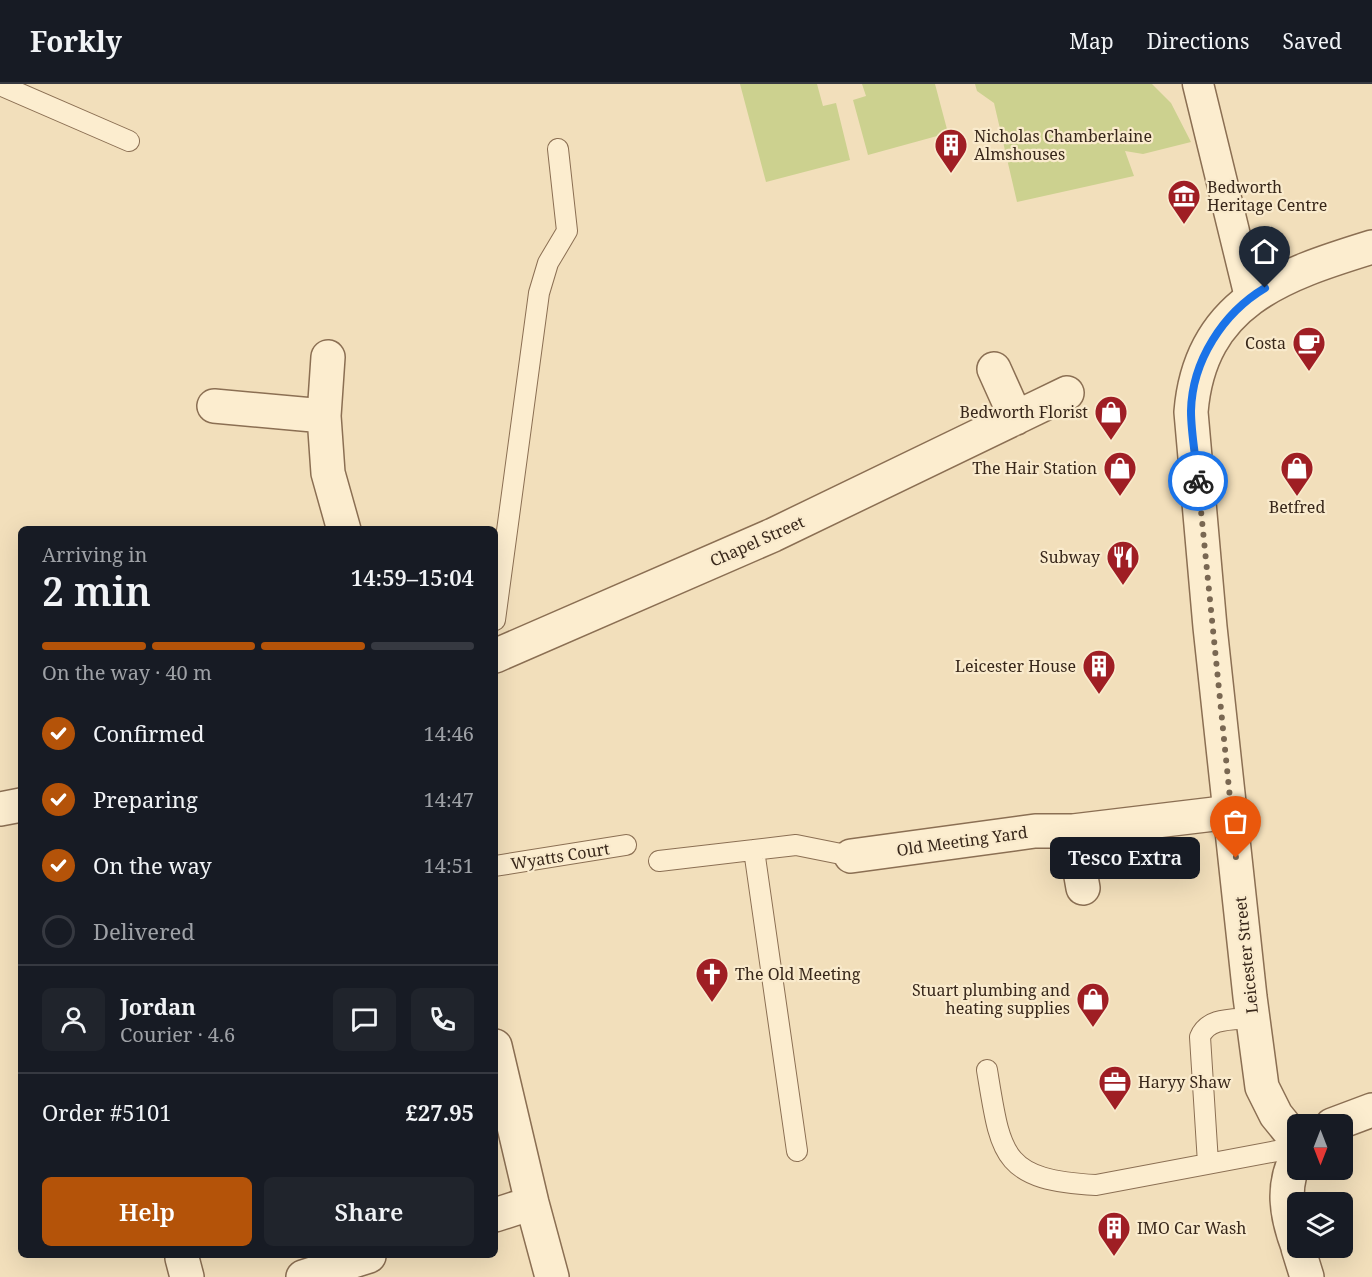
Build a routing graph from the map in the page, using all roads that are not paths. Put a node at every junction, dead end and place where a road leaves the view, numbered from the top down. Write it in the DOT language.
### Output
graph roads {
  1 [pos="1198,84"];
  2 [pos="0,85"];
  3 [pos="129,141"];
  4 [pos="558,149"];
  5 [pos="1372,247"];
  6 [pos="1250,297"];
  7 [pos="328,357"];
  8 [pos="994,369"];
  9 [pos="1067,393"];
  10 [pos="214,406"];
  11 [pos="324,416"];
  12 [pos="1016,418"];
  13 [pos="343,526"];
  14 [pos="498,598"];
  15 [pos="498,646"];
  16 [pos="18,806"];
  17 [pos="0,809"];
  18 [pos="1231,812"];
  19 [pos="1073,831"];
  20 [pos="626,845"];
  21 [pos="754,850"];
  22 [pos="851,856"];
  23 [pos="659,861"];
  24 [pos="498,866"];
  25 [pos="1083,888"];
  26 [pos="1253,1018"];
  27 [pos="498,1059"];
  28 [pos="987,1070"];
  29 [pos="1372,1110"];
  30 [pos="1353,1117"];
  31 [pos="1287,1128"];
  32 [pos="1287,1149"];
  33 [pos="797,1151"];
  34 [pos="1208,1163"];
  35 [pos="1288,1180"];
  36 [pos="531,1203"];
  37 [pos="1287,1206"];
  38 [pos="498,1214"];
  39 [pos="363,1258"];
  40 [pos="1301,1258"];
  41 [pos="303,1277"];
  42 [pos="552,1277"];
  43 [pos="1307,1277"];
  1 -- 6 [label="street"];
  2 -- 3 [label="lane"];
  4 -- 14 [label="lane"];
  5 -- 6 [label="street, Leicester Street"];
  6 -- 18 [label="street, Leicester Street"];
  7 -- 11 [label="street"];
  8 -- 12 [label="street"];
  9 -- 12 [label="street, Chapel Street"];
  10 -- 11 [label="street"];
  11 -- 13 [label="street"];
  12 -- 15 [label="street, Chapel Street"];
  16 -- 17 [label="street"];
  18 -- 19 [label="street, Old Meeting Yard"];
  18 -- 26 [label="street, Leicester Street"];
  19 -- 22 [label="street, Old Meeting Yard"];
  19 -- 25 [label="street"];
  20 -- 24 [label="lane, Wyatts Court"];
  21 -- 22 [label="lane"];
  21 -- 23 [label="lane"];
  21 -- 33 [label="lane"];
  26 -- 31 [label="street, Leicester Street"];
  26 -- 34 [label="lane"];
  27 -- 36 [label="street"];
  28 -- 34 [label="lane"];
  29 -- 30 [label="street"];
  32 -- 34 [label="lane"];
  35 -- 37 [label="street"];
  36 -- 38 [label="street"];
  36 -- 42 [label="street"];
  39 -- 41 [label="street"];
  40 -- 43 [label="street"];
}
